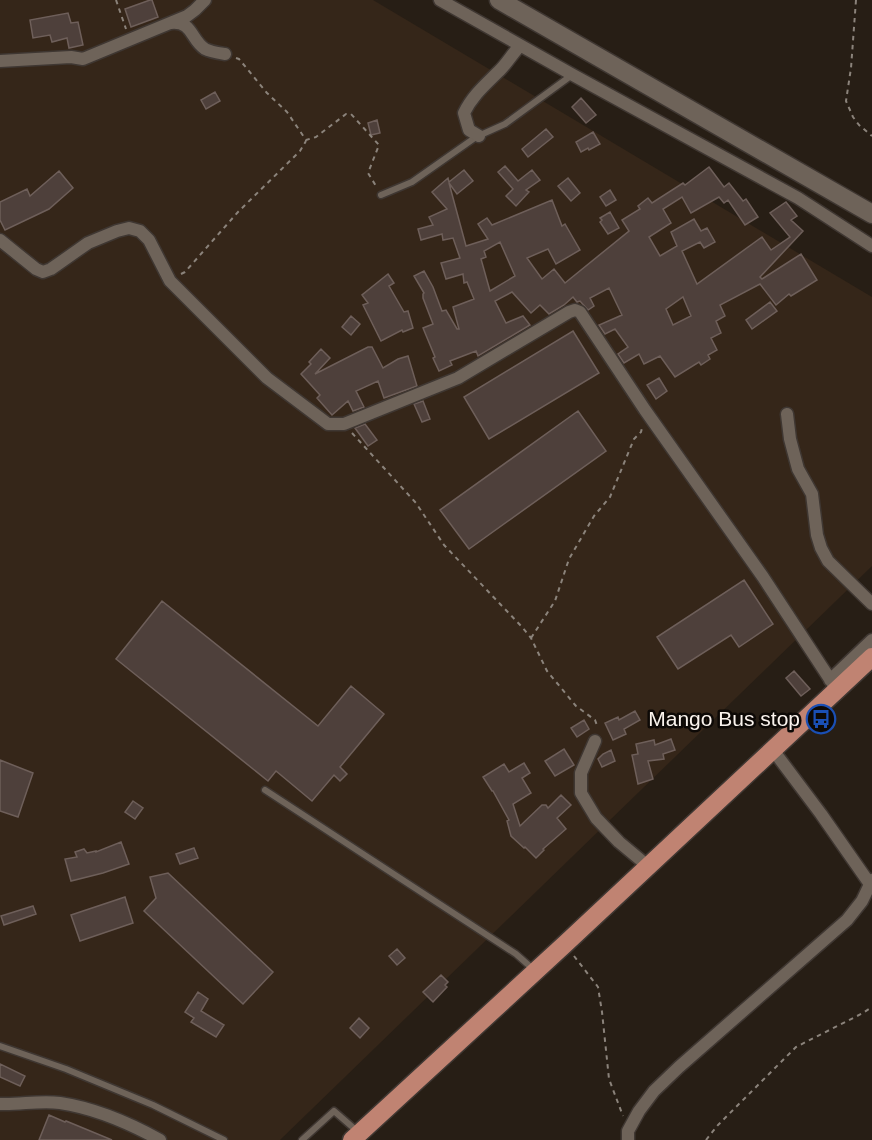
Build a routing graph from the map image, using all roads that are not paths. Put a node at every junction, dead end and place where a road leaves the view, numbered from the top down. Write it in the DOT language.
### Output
graph roads {
  1 [pos="205,0"];
  2 [pos="440,0"];
  3 [pos="499,0"];
  4 [pos="167,24"];
  5 [pos="517,49"];
  6 [pos="225,54"];
  7 [pos="0,61"];
  8 [pos="573,75"];
  9 [pos="479,136"];
  10 [pos="381,195"];
  11 [pos="872,214"];
  12 [pos="0,241"];
  13 [pos="872,246"];
  14 [pos="787,414"];
  15 [pos="872,604"];
  16 [pos="872,640"];
  17 [pos="871,658"];
  18 [pos="833,685"];
  19 [pos="596,741"];
  20 [pos="773,750"];
  21 [pos="265,790"];
  22 [pos="649,867"];
  23 [pos="871,884"];
  24 [pos="535,972"];
  25 [pos="0,1046"];
  26 [pos="0,1104"];
  27 [pos="356,1136"];
  28 [pos="628,1136"];
  29 [pos="160,1140"];
  30 [pos="224,1140"];
  31 [pos="302,1140"];
  1 -- 4 [label="street"];
  2 -- 8 [label="street"];
  3 -- 11 [label="main road"];
  4 -- 6 [label="street"];
  4 -- 7 [label="street"];
  5 -- 9 [label="street"];
  8 -- 9 [label="lane"];
  8 -- 13 [label="street"];
  9 -- 10 [label="lane"];
  12 -- 18 [label="street"];
  14 -- 15 [label="street"];
  16 -- 18 [label="street"];
  17 -- 18 [label="highway"];
  18 -- 20 [label="highway"];
  19 -- 22 [label="street"];
  20 -- 22 [label="highway"];
  20 -- 23 [label="street"];
  21 -- 24 [label="lane"];
  22 -- 24 [label="highway"];
  23 -- 28 [label="street"];
  24 -- 27 [label="highway"];
  25 -- 30 [label="lane"];
  26 -- 29 [label="street"];
  27 -- 31 [label="lane"];
}
